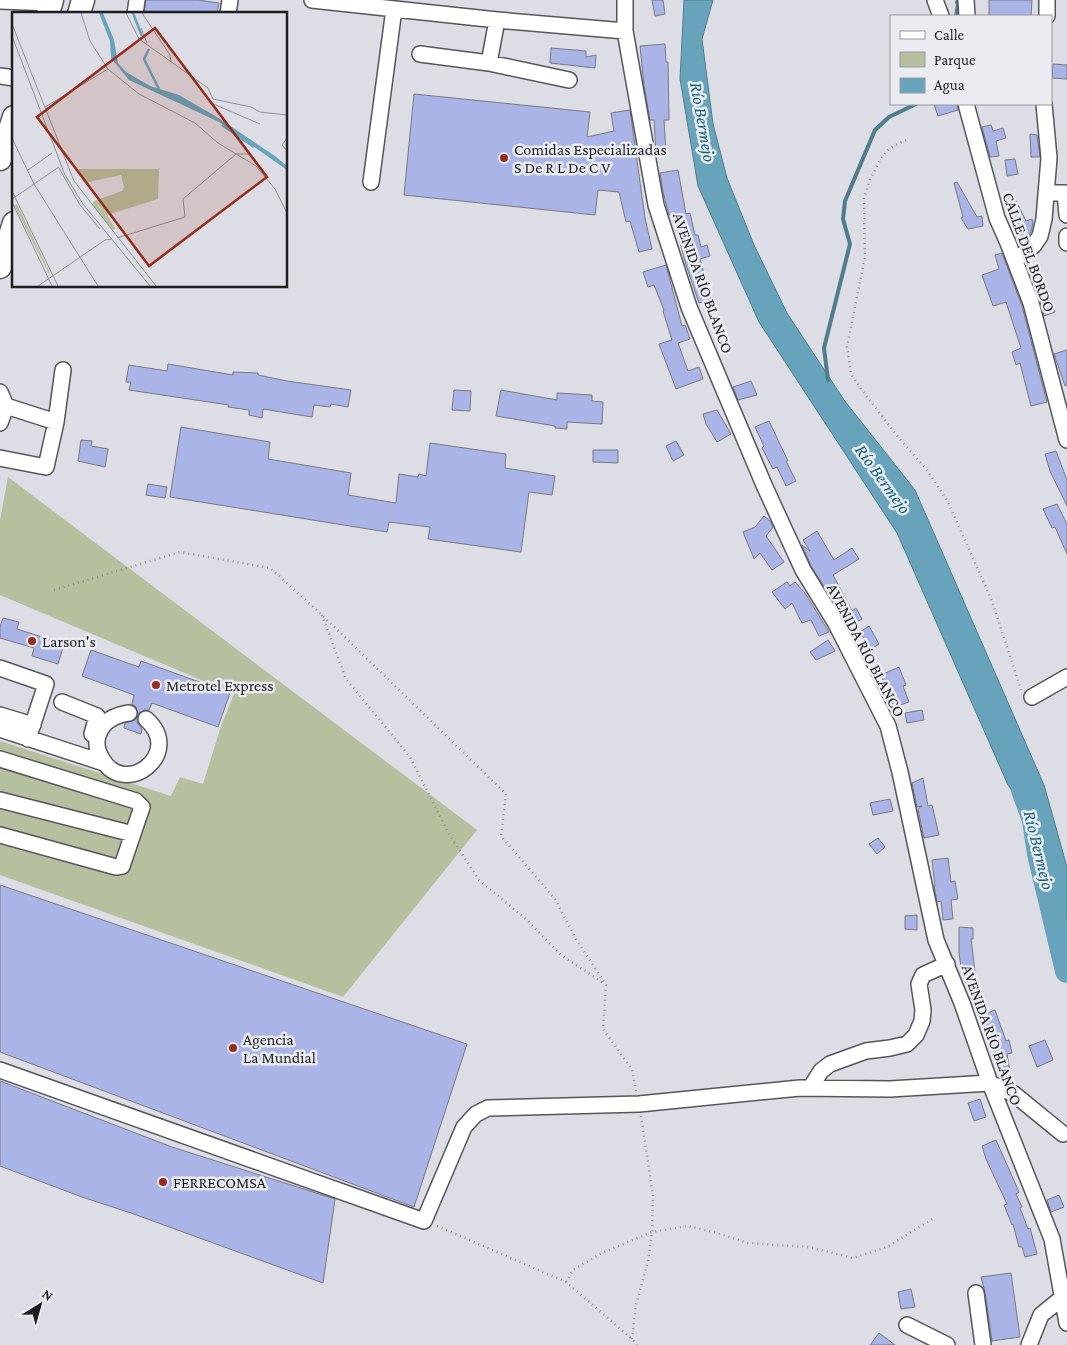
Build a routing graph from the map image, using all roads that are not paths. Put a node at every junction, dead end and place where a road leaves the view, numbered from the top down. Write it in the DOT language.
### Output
graph roads {
  1 [pos="312,0"];
  2 [pos="625,0"];
  3 [pos="935,0"];
  4 [pos="966,0"];
  5 [pos="1047,0"];
  6 [pos="0,1"];
  7 [pos="51,6"];
  8 [pos="394,9"];
  9 [pos="941,15"];
  10 [pos="967,15"];
  11 [pos="1046,15"];
  12 [pos="497,20"];
  13 [pos="626,31"];
  14 [pos="420,54"];
  15 [pos="489,63"];
  16 [pos="569,80"];
  17 [pos="966,105"];
  18 [pos="1044,105"];
  19 [pos="12,123"];
  20 [pos="1,154"];
  21 [pos="370,182"];
  22 [pos="1046,193"];
  23 [pos="1067,215"];
  24 [pos="12,229"];
  25 [pos="1067,236"];
  26 [pos="1067,244"];
  27 [pos="1015,261"];
  28 [pos="0,268"];
  29 [pos="63,370"];
  30 [pos="0,392"];
  31 [pos="3,406"];
  32 [pos="56,422"];
  33 [pos="0,423"];
  34 [pos="1067,440"];
  35 [pos="0,458"];
  36 [pos="0,668"];
  37 [pos="1067,677"];
  38 [pos="1032,697"];
  39 [pos="62,702"];
  40 [pos="129,713"];
  41 [pos="0,714"];
  42 [pos="146,719"];
  43 [pos="0,729"];
  44 [pos="30,732"];
  45 [pos="84,756"];
  46 [pos="0,759"];
  47 [pos="104,764"];
  48 [pos="0,800"];
  49 [pos="133,834"];
  50 [pos="0,835"];
  51 [pos="946,964"];
  52 [pos="0,1070"];
  53 [pos="990,1083"];
  54 [pos="811,1087"];
  55 [pos="1063,1134"];
  56 [pos="976,1292"];
  57 [pos="1062,1297"];
  58 [pos="1067,1322"];
  59 [pos="907,1325"];
  60 [pos="947,1345"];
  61 [pos="979,1345"];
  62 [pos="984,1345"];
  63 [pos="1029,1345"];
  1 -- 8 [label="street"];
  2 -- 13 [label="street, AVENIDA RÍO BLANCO"];
  3 -- 9 [label="street"];
  4 -- 10 [label="street"];
  5 -- 11 [label="street"];
  6 -- 7 [label="street"];
  8 -- 12 [label="street"];
  8 -- 21 [label="street"];
  12 -- 13 [label="street"];
  12 -- 15 [label="street"];
  13 -- 51 [label="street, AVENIDA RÍO BLANCO"];
  14 -- 15 [label="street"];
  15 -- 16 [label="street"];
  17 -- 27 [label="street, CALLE DEL BORDO"];
  18 -- 22 [label="street"];
  19 -- 20 [label="highway"];
  22 -- 23 [label="street"];
  22 -- 27 [label="street"];
  24 -- 28 [label="highway"];
  25 -- 26 [label="street"];
  27 -- 34 [label="street, CALLE DEL BORDO"];
  29 -- 32 [label="street"];
  30 -- 31 [label="street"];
  31 -- 32 [label="street"];
  31 -- 33 [label="street"];
  32 -- 35 [label="street"];
  36 -- 44 [label="street"];
  37 -- 38 [label="street"];
  39 -- 45 [label="street"];
  40 -- 47 [label="street"];
  41 -- 44 [label="street"];
  42 -- 47 [label="street"];
  43 -- 44 [label="street"];
  44 -- 45 [label="street"];
  45 -- 47 [label="street"];
  46 -- 49 [label="street"];
  48 -- 49 [label="street"];
  49 -- 50 [label="street"];
  51 -- 53 [label="street, AVENIDA RÍO BLANCO"];
  51 -- 54 [label="street"];
  52 -- 54 [label="street"];
  53 -- 54 [label="street"];
  53 -- 55 [label="street"];
  53 -- 57 [label="street, AVENIDA RÍO BLANCO"];
  56 -- 62 [label="street"];
  57 -- 58 [label="street, AVENIDA RÍO BLANCO"];
  57 -- 63 [label="street"];
  59 -- 60 [label="street"];
  61 -- 62 [label="street"];
}
